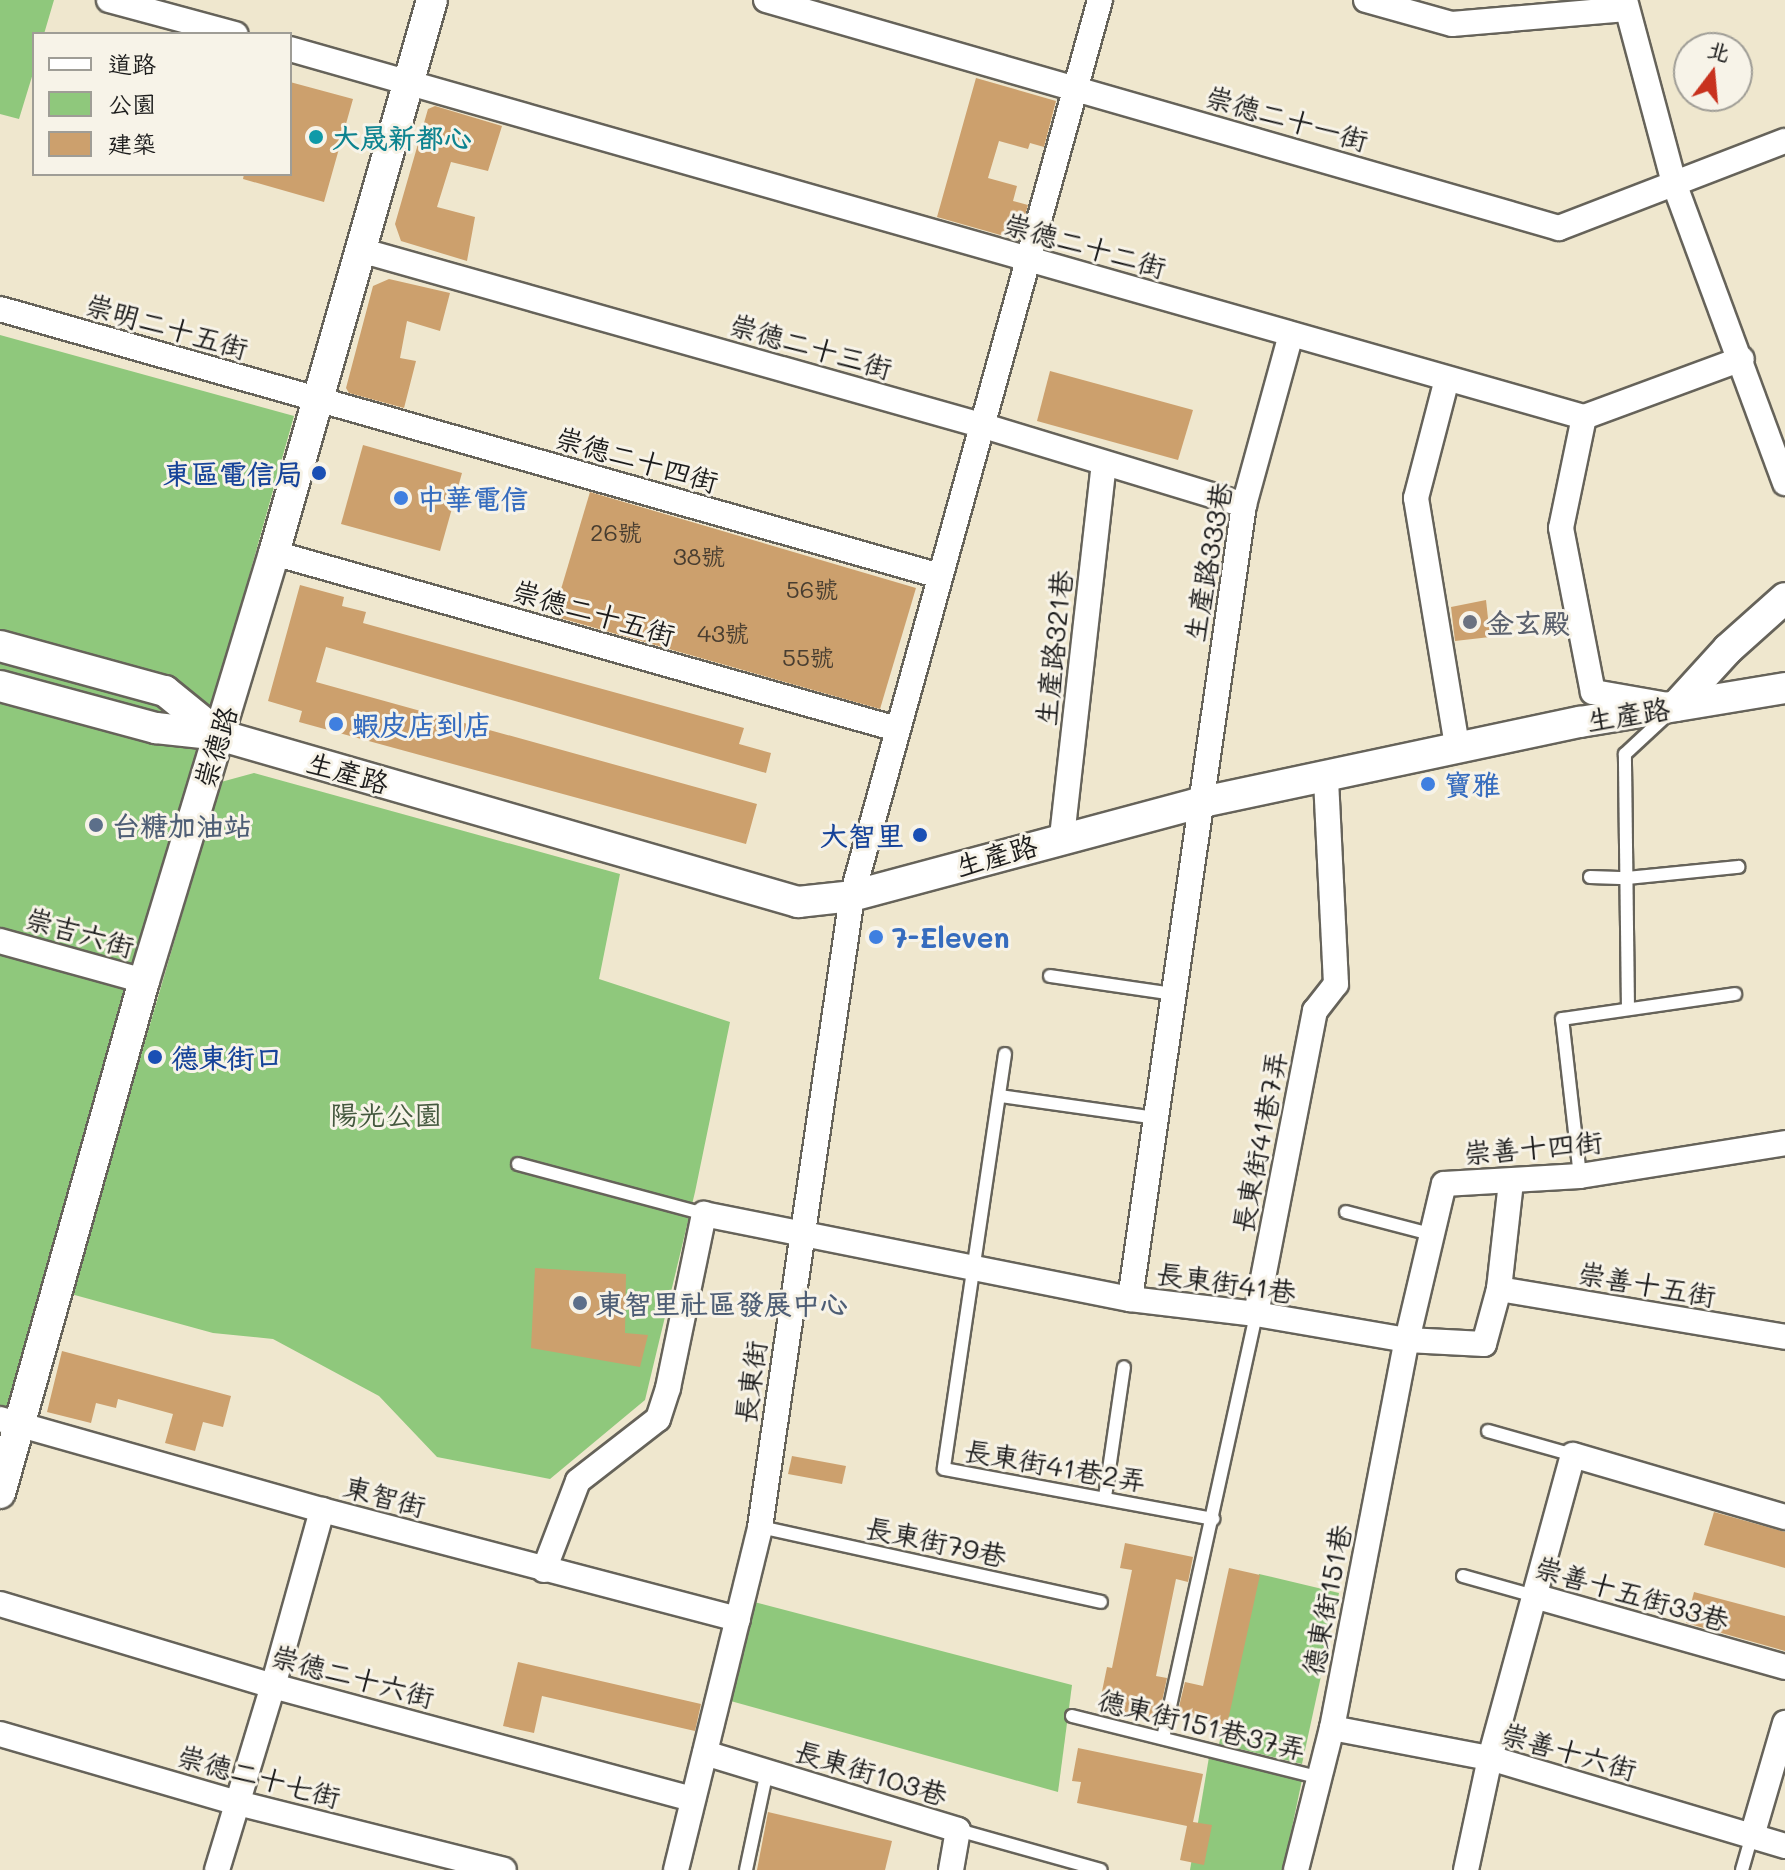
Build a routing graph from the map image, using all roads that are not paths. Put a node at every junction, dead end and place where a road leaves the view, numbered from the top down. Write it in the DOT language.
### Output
graph roads {
  1 [pos="109,0"];
  2 [pos="432,0"];
  3 [pos="766,0"];
  4 [pos="1100,0"];
  5 [pos="1366,0"];
  6 [pos="1625,4"];
  7 [pos="228,32"];
  8 [pos="292,50"];
  9 [pos="409,81"];
  10 [pos="1075,88"];
  11 [pos="1785,141"];
  12 [pos="1674,183"];
  13 [pos="360,250"];
  14 [pos="1028,260"];
  15 [pos="0,309"];
  16 [pos="1291,334"];
  17 [pos="1742,359"];
  18 [pos="1447,379"];
  19 [pos="318,401"];
  20 [pos="1584,417"];
  21 [pos="984,426"];
  22 [pos="1104,465"];
  23 [pos="1785,483"];
  24 [pos="1244,505"];
  25 [pos="274,553"];
  26 [pos="940,576"];
  27 [pos="1785,598"];
  28 [pos="0,646"];
  29 [pos="0,686"];
  30 [pos="1785,688"];
  31 [pos="1676,706"];
  32 [pos="897,729"];
  33 [pos="219,735"];
  34 [pos="1457,747"];
  35 [pos="1326,778"];
  36 [pos="1198,803"];
  37 [pos="1062,837"];
  38 [pos="1738,867"];
  39 [pos="1590,877"];
  40 [pos="1627,878"];
  41 [pos="852,896"];
  42 [pos="0,941"];
  43 [pos="1050,976"];
  44 [pos="144,981"];
  45 [pos="1174,994"];
  46 [pos="1735,994"];
  47 [pos="1628,1009"];
  48 [pos="1005,1054"];
  49 [pos="1000,1096"];
  50 [pos="1156,1118"];
  51 [pos="1785,1143"];
  52 [pos="518,1164"];
  53 [pos="1580,1176"];
  54 [pos="1511,1182"];
  55 [pos="1346,1212"];
  56 [pos="704,1214"];
  57 [pos="1434,1235"];
  58 [pos="800,1236"];
  59 [pos="971,1269"];
  60 [pos="1499,1289"];
  61 [pos="1130,1299"];
  62 [pos="1256,1314"];
  63 [pos="1785,1337"];
  64 [pos="1407,1340"];
  65 [pos="1124,1367"];
  66 [pos="10,1422"];
  67 [pos="1488,1431"];
  68 [pos="1573,1455"];
  69 [pos="0,1493"];
  70 [pos="1105,1497"];
  71 [pos="322,1510"];
  72 [pos="1785,1517"];
  73 [pos="1213,1519"];
  74 [pos="760,1527"];
  75 [pos="544,1570"];
  76 [pos="1463,1576"];
  77 [pos="1534,1596"];
  78 [pos="1101,1602"];
  79 [pos="0,1604"];
  80 [pos="738,1619"];
  81 [pos="1785,1667"];
  82 [pos="273,1686"];
  83 [pos="1072,1716"];
  84 [pos="1785,1723"];
  85 [pos="1332,1728"];
  86 [pos="0,1734"];
  87 [pos="1163,1738"];
  88 [pos="705,1753"];
  89 [pos="1490,1758"];
  90 [pos="767,1771"];
  91 [pos="1320,1778"];
  92 [pos="692,1799"];
  93 [pos="238,1803"];
  94 [pos="958,1830"];
  95 [pos="1752,1836"];
  96 [pos="1785,1846"];
  97 [pos="217,1870"];
  98 [pos="504,1870"];
  99 [pos="676,1870"];
  100 [pos="746,1870"];
  101 [pos="951,1870"];
  102 [pos="1101,1870"];
  103 [pos="1296,1870"];
  104 [pos="1466,1870"];
  105 [pos="1742,1870"];
  1 -- 7 [label="street"];
  2 -- 9 [label="street, 崇德路"];
  3 -- 10 [label="street, 崇德二十一街"];
  4 -- 10 [label="street, 長東街"];
  5 -- 6 [label="street"];
  6 -- 12 [label="street"];
  8 -- 9 [label="street, 崇德二十二街"];
  9 -- 13 [label="street, 崇德路"];
  9 -- 14 [label="street, 崇德二十二街"];
  10 -- 12 [label="street, 崇德二十一街"];
  10 -- 14 [label="street, 長東街"];
  11 -- 12 [label="street, 崇德二十一街"];
  12 -- 17 [label="street"];
  13 -- 19 [label="street, 崇德路"];
  13 -- 21 [label="street, 崇德二十三街"];
  14 -- 16 [label="street, 崇德二十二街"];
  14 -- 21 [label="street, 長東街"];
  15 -- 19 [label="street, 崇明二十五街"];
  16 -- 18 [label="street, 崇德二十二街"];
  16 -- 24 [label="street, 生產路333巷"];
  17 -- 20 [label="street"];
  17 -- 23 [label="street"];
  18 -- 20 [label="street, 崇德二十二街"];
  18 -- 34 [label="street"];
  19 -- 25 [label="street, 崇德路"];
  19 -- 26 [label="street, 崇德二十四街"];
  20 -- 31 [label="street"];
  21 -- 22 [label="street, 崇德二十三街"];
  21 -- 26 [label="street, 長東街"];
  22 -- 24 [label="street, 崇德二十三街"];
  22 -- 37 [label="street, 生產路321巷"];
  24 -- 36 [label="street, 生產路333巷"];
  25 -- 32 [label="street, 崇德二十五街"];
  25 -- 33 [label="street, 崇德路"];
  26 -- 32 [label="street, 長東街"];
  27 -- 31 [label="street"];
  28 -- 33 [label="street, 生產路"];
  29 -- 33 [label="street, 生產路"];
  30 -- 31 [label="street, 生產路"];
  31 -- 34 [label="street, 生產路"];
  31 -- 40 [label="lane"];
  32 -- 41 [label="street, 長東街"];
  33 -- 41 [label="street, 生產路"];
  33 -- 44 [label="street, 崇德路"];
  34 -- 35 [label="street, 生產路"];
  35 -- 36 [label="street, 生產路"];
  35 -- 62 [label="street, 長東街41巷7弄"];
  36 -- 37 [label="street, 生產路"];
  36 -- 45 [label="street, 生產路333巷"];
  37 -- 41 [label="street, 生產路"];
  38 -- 40 [label="lane"];
  39 -- 40 [label="lane"];
  40 -- 47 [label="lane"];
  41 -- 58 [label="street, 長東街"];
  42 -- 44 [label="street, 崇吉六街"];
  43 -- 45 [label="lane"];
  44 -- 66 [label="street, 崇德路"];
  45 -- 50 [label="street, 生產路333巷"];
  46 -- 47 [label="lane"];
  47 -- 53 [label="lane"];
  48 -- 49 [label="lane"];
  49 -- 50 [label="lane"];
  49 -- 59 [label="lane"];
  50 -- 61 [label="street, 生產路333巷"];
  51 -- 53 [label="street, 崇善十四街"];
  52 -- 56 [label="lane"];
  53 -- 54 [label="street, 崇善十四街"];
  54 -- 57 [label="street, 崇善十四街"];
  54 -- 60 [label="street, 長東街41巷"];
  55 -- 57 [label="lane"];
  56 -- 58 [label="street, 長東街41巷"];
  56 -- 75 [label="street"];
  57 -- 64 [label="street, 崇善十四街"];
  58 -- 59 [label="street, 長東街41巷"];
  58 -- 74 [label="street, 長東街"];
  59 -- 61 [label="street, 長東街41巷"];
  59 -- 70 [label="lane, 長東街41巷2弄"];
  60 -- 63 [label="street, 崇善十五街"];
  60 -- 64 [label="street, 長東街41巷"];
  61 -- 62 [label="street, 長東街41巷"];
  62 -- 64 [label="street, 長東街41巷"];
  62 -- 73 [label="lane, 長東街41巷7弄"];
  64 -- 85 [label="street, 德東街151巷"];
  65 -- 70 [label="lane"];
  66 -- 69 [label="street, 崇德路"];
  66 -- 71 [label="street, 東智街"];
  67 -- 68 [label="lane"];
  68 -- 72 [label="street"];
  68 -- 77 [label="street"];
  70 -- 73 [label="lane, 長東街41巷2弄"];
  71 -- 75 [label="street, 東智街"];
  71 -- 82 [label="street"];
  73 -- 87 [label="lane, 長東街41巷7弄"];
  74 -- 78 [label="lane, 長東街79巷"];
  74 -- 80 [label="street, 長東街"];
  75 -- 80 [label="street, 東智街"];
  76 -- 77 [label="lane, 崇善十五街33巷"];
  77 -- 81 [label="street, 崇善十五街33巷"];
  77 -- 89 [label="street"];
  79 -- 82 [label="street, 崇德二十六街"];
  80 -- 88 [label="street, 長東街"];
  82 -- 92 [label="street, 崇德二十六街"];
  82 -- 93 [label="street"];
  83 -- 87 [label="lane, 德東街151巷37弄"];
  84 -- 95 [label="street"];
  85 -- 89 [label="street, 崇善十六街"];
  85 -- 91 [label="street, 德東街151巷"];
  86 -- 93 [label="street, 崇德二十七街"];
  87 -- 91 [label="lane, 德東街151巷37弄"];
  88 -- 90 [label="street, 長東街103巷"];
  88 -- 92 [label="street, 長東街"];
  89 -- 95 [label="street, 崇善十六街"];
  89 -- 104 [label="street"];
  90 -- 94 [label="street, 長東街103巷"];
  90 -- 100 [label="lane, 長東街103巷"];
  91 -- 103 [label="street, 德東街151巷"];
  92 -- 99 [label="street, 長東街"];
  93 -- 97 [label="street"];
  93 -- 98 [label="street, 崇德二十七街"];
  94 -- 101 [label="street, 長東街103巷"];
  94 -- 102 [label="lane, 長東街103巷"];
  95 -- 96 [label="street, 崇善十六街"];
  95 -- 105 [label="lane"];
}
